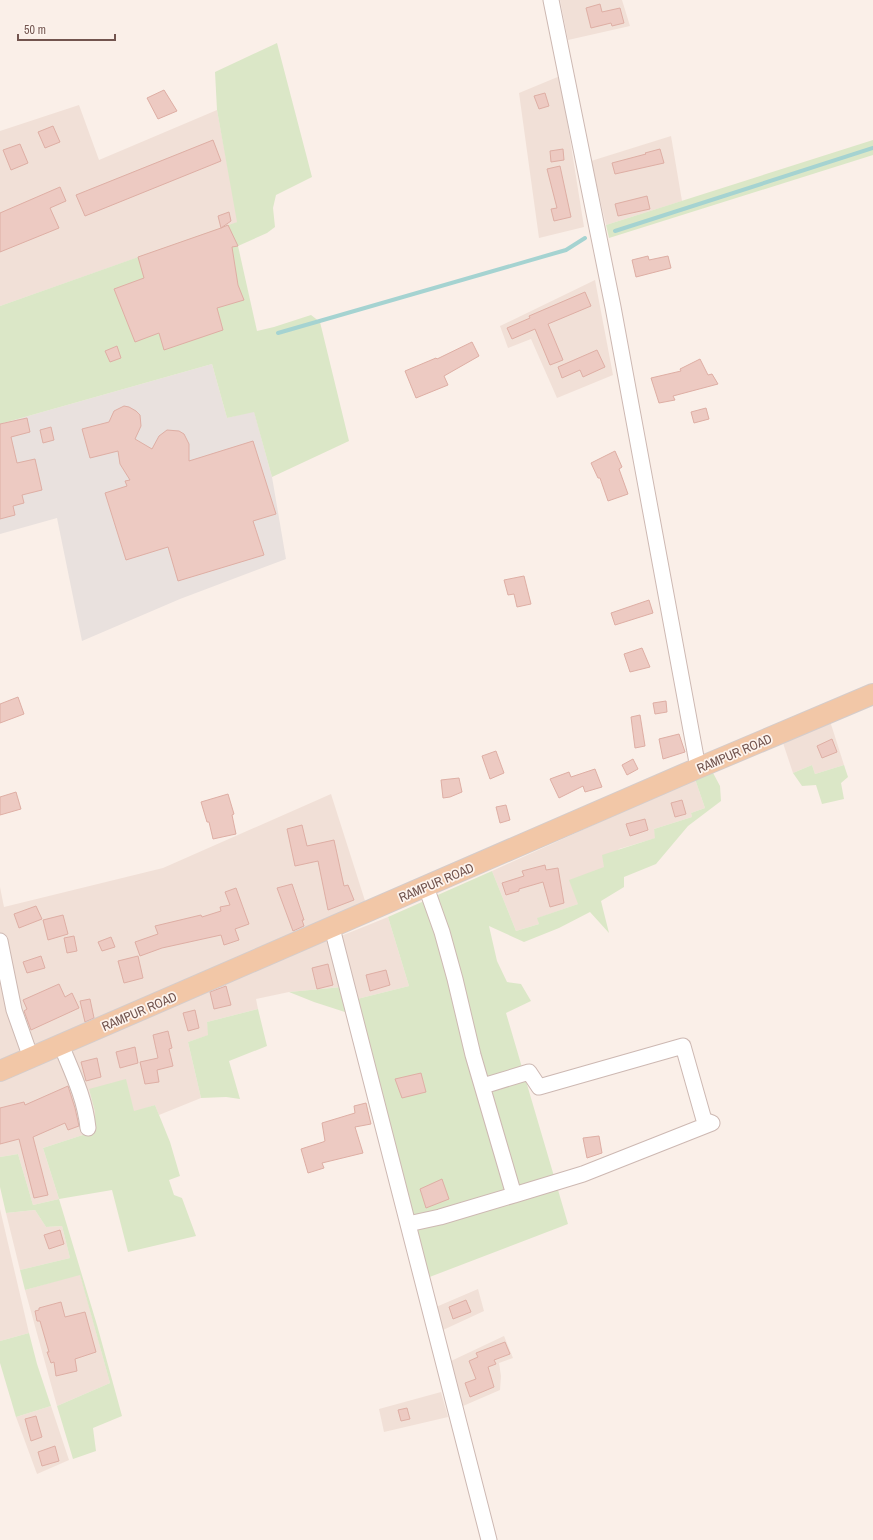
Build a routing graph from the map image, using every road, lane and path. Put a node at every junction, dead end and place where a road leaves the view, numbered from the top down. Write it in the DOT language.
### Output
graph roads {
  1 [pos="551,0"];
  2 [pos="873,694"];
  3 [pos="698,768"];
  4 [pos="426,887"];
  5 [pos="332,928"];
  6 [pos="0,941"];
  7 [pos="61,1045"];
  8 [pos="31,1058"];
  9 [pos="0,1071"];
  10 [pos="483,1086"];
  11 [pos="88,1128"];
  12 [pos="514,1195"];
  13 [pos="408,1224"];
  14 [pos="489,1540"];
  1 -- 3 [label="street"];
  2 -- 3 [label="main road, RAMPUR ROAD"];
  3 -- 4 [label="main road, RAMPUR ROAD"];
  4 -- 5 [label="main road, RAMPUR ROAD"];
  4 -- 10 [label="street"];
  5 -- 7 [label="main road, RAMPUR ROAD"];
  5 -- 13 [label="street"];
  6 -- 8 [label="street"];
  7 -- 8 [label="main road, RAMPUR ROAD"];
  7 -- 11 [label="street"];
  8 -- 9 [label="main road, RAMPUR ROAD"];
  10 -- 12 [label="street"];
  10 -- 12 [label="street"];
  12 -- 13 [label="street"];
  13 -- 14 [label="street"];
}
